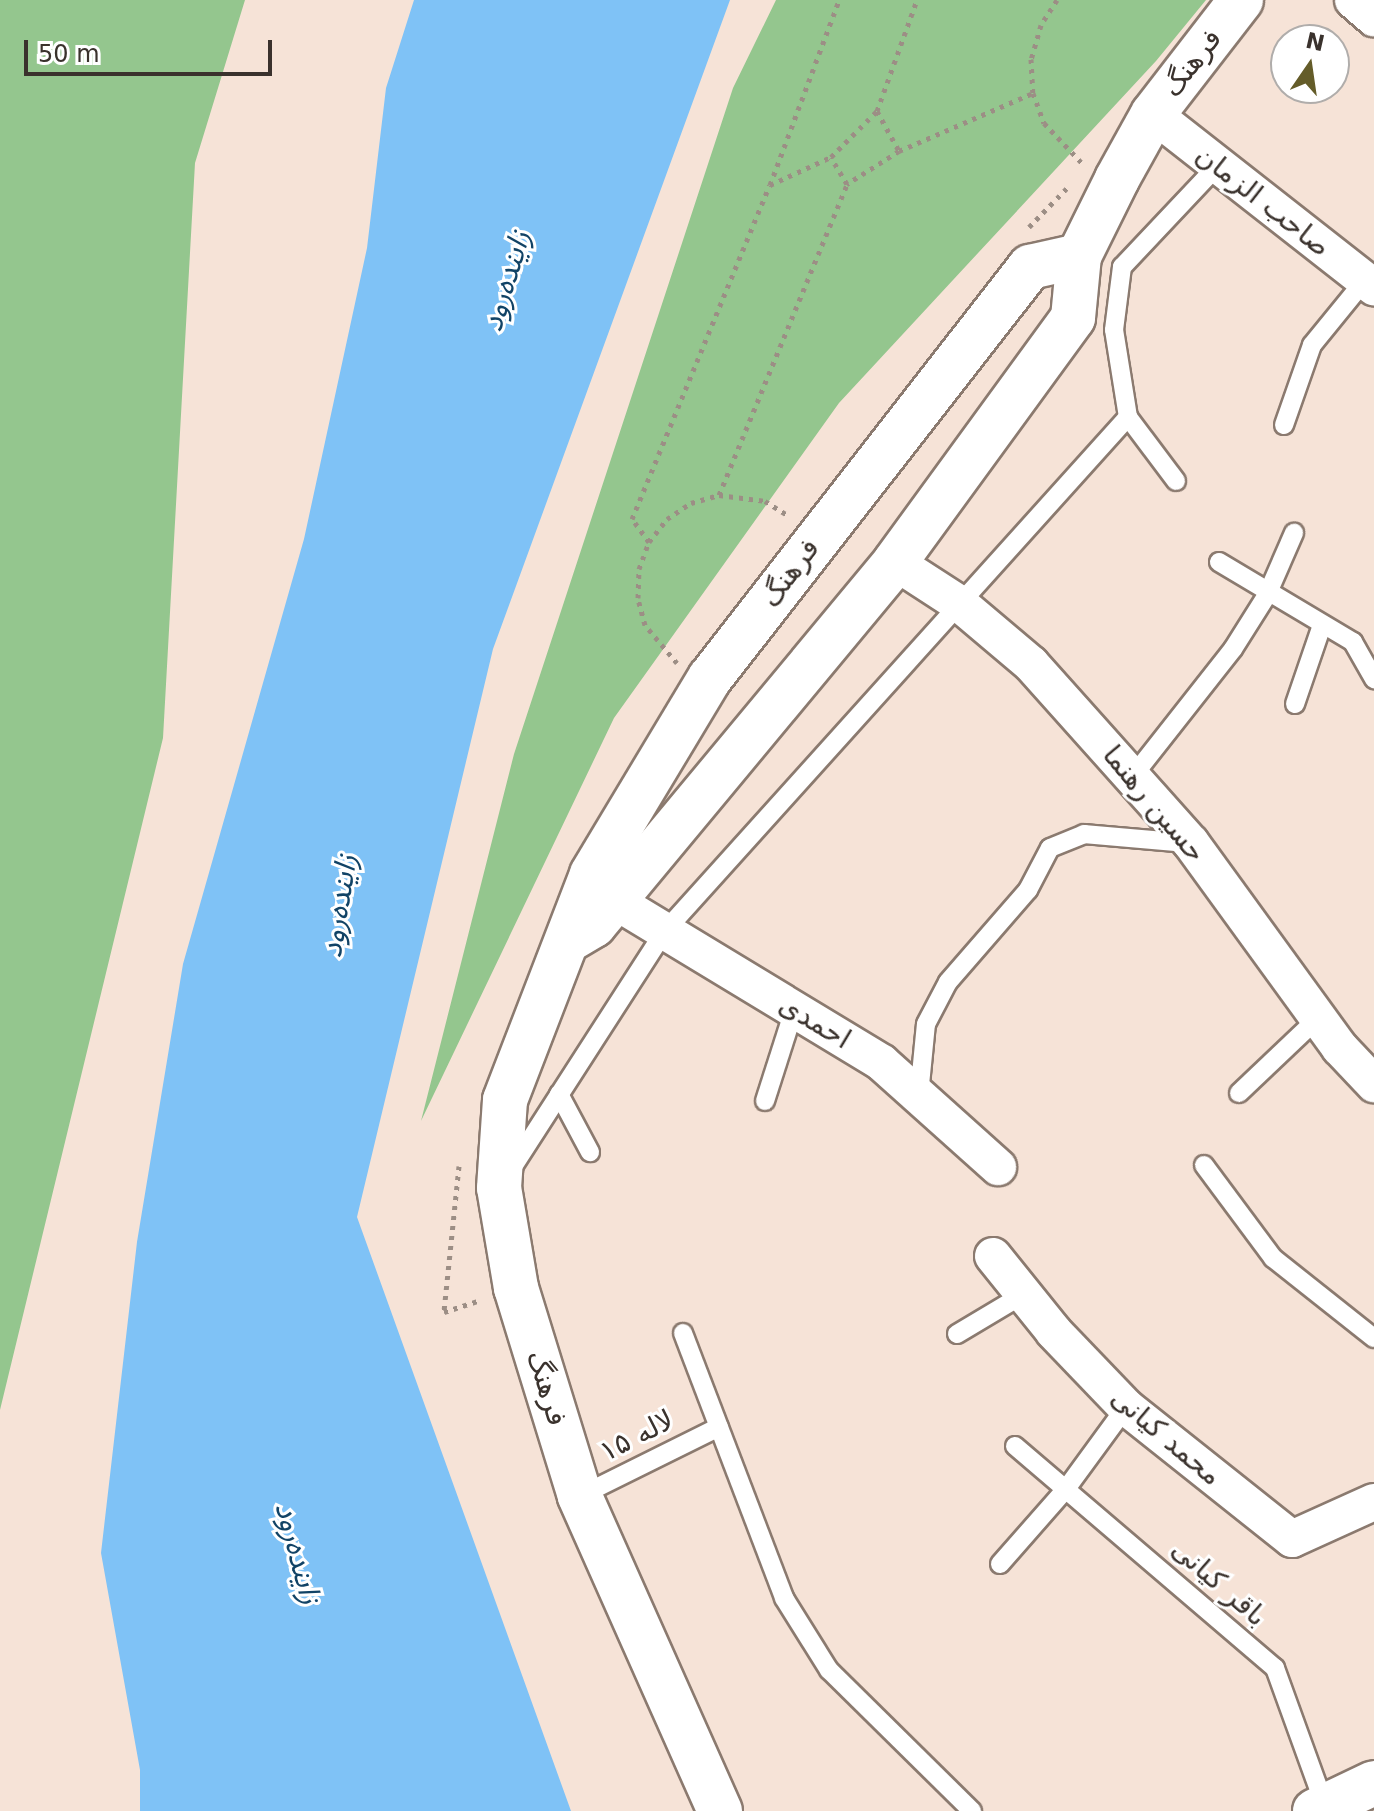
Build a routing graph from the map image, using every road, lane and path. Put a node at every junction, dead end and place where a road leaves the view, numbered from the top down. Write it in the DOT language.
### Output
graph roads {
  1 [pos="839,0"];
  2 [pos="917,0"];
  3 [pos="1057,0"];
  4 [pos="1241,0"];
  5 [pos="1353,0"];
  6 [pos="1374,18"];
  7 [pos="1033,93"];
  8 [pos="877,111"];
  9 [pos="1153,114"];
  10 [pos="899,151"];
  11 [pos="831,157"];
  12 [pos="1218,165"];
  13 [pos="1117,179"];
  14 [pos="847,184"];
  15 [pos="770,185"];
  16 [pos="1079,256"];
  17 [pos="1369,284"];
  18 [pos="1128,417"];
  19 [pos="1284,425"];
  20 [pos="1176,481"];
  21 [pos="719,495"];
  22 [pos="1294,533"];
  23 [pos="649,542"];
  24 [pos="812,542"];
  25 [pos="895,562"];
  26 [pos="1219,562"];
  27 [pos="1267,595"];
  28 [pos="960,604"];
  29 [pos="1322,625"];
  30 [pos="710,678"];
  31 [pos="1374,679"];
  32 [pos="1295,704"];
  33 [pos="1133,776"];
  34 [pos="1191,843"];
  35 [pos="615,901"];
  36 [pos="665,931"];
  37 [pos="561,946"];
  38 [pos="794,1010"];
  39 [pos="1318,1018"];
  40 [pos="1374,1084"];
  41 [pos="1239,1093"];
  42 [pos="559,1094"];
  43 [pos="919,1095"];
  44 [pos="765,1101"];
  45 [pos="590,1152"];
  46 [pos="1204,1165"];
  47 [pos="998,1167"];
  48 [pos="499,1188"];
  49 [pos="993,1256"];
  50 [pos="1024,1294"];
  51 [pos="683,1333"];
  52 [pos="957,1334"];
  53 [pos="1374,1338"];
  54 [pos="1126,1407"];
  55 [pos="719,1427"];
  56 [pos="1015,1446"];
  57 [pos="1066,1489"];
  58 [pos="580,1496"];
  59 [pos="1374,1502"];
  60 [pos="1000,1564"];
  61 [pos="1374,1783"];
  62 [pos="1320,1809"];
  63 [pos="720,1811"];
  64 [pos="972,1811"];
  1 -- 15 [label="path"];
  2 -- 8 [label="path"];
  3 -- 7 [label="path"];
  4 -- 9 [label="street, فرهنگ"];
  5 -- 6 [label="street"];
  7 -- 10 [label="path"];
  7 -- 13 [label="path"];
  8 -- 10 [label="path"];
  8 -- 11 [label="path"];
  9 -- 12 [label="street, صاحب الزمان"];
  9 -- 13 [label="street, فرهنگ"];
  10 -- 14 [label="path"];
  11 -- 14 [label="path"];
  11 -- 15 [label="path"];
  12 -- 17 [label="street, صاحب الزمان"];
  12 -- 18 [label="lane"];
  13 -- 16 [label="street, فرهنگ"];
  14 -- 21 [label="path"];
  15 -- 23 [label="path"];
  16 -- 24 [label="street, فرهنگ"];
  16 -- 25 [label="street, فرهنگ"];
  17 -- 19 [label="lane"];
  18 -- 20 [label="lane"];
  18 -- 28 [label="lane"];
  21 -- 23 [label="path"];
  21 -- 24 [label="path"];
  22 -- 27 [label="lane"];
  23 -- 30 [label="path"];
  24 -- 30 [label="street, فرهنگ"];
  25 -- 28 [label="street, حسین رهنما"];
  25 -- 35 [label="street, فرهنگ"];
  26 -- 27 [label="lane"];
  27 -- 29 [label="lane"];
  27 -- 33 [label="lane"];
  28 -- 33 [label="street, حسین رهنما"];
  28 -- 36 [label="lane"];
  29 -- 31 [label="lane"];
  29 -- 32 [label="lane"];
  30 -- 37 [label="street, فرهنگ"];
  33 -- 34 [label="street, حسین رهنما"];
  34 -- 39 [label="street, حسین رهنما"];
  34 -- 43 [label="lane"];
  35 -- 36 [label="street, احمدی"];
  35 -- 37 [label="street, فرهنگ"];
  36 -- 38 [label="street, احمدی"];
  36 -- 42 [label="lane"];
  37 -- 48 [label="street, فرهنگ"];
  38 -- 43 [label="street, احمدی"];
  38 -- 44 [label="lane"];
  39 -- 40 [label="street, حسین رهنما"];
  39 -- 41 [label="lane"];
  42 -- 45 [label="lane"];
  42 -- 48 [label="lane"];
  43 -- 47 [label="street, احمدی"];
  46 -- 53 [label="lane"];
  48 -- 58 [label="street, فرهنگ"];
  49 -- 50 [label="street, محمد کیانی"];
  50 -- 52 [label="lane"];
  50 -- 54 [label="street, محمد کیانی"];
  51 -- 55 [label="lane"];
  54 -- 57 [label="lane"];
  54 -- 59 [label="street, محمد کیانی"];
  55 -- 58 [label="lane, لاله ۱۵"];
  55 -- 64 [label="lane"];
  56 -- 57 [label="lane, باقر کیانی"];
  57 -- 60 [label="lane"];
  57 -- 62 [label="lane, باقر کیانی"];
  58 -- 63 [label="street, فرهنگ"];
  61 -- 62 [label="street"];
}
